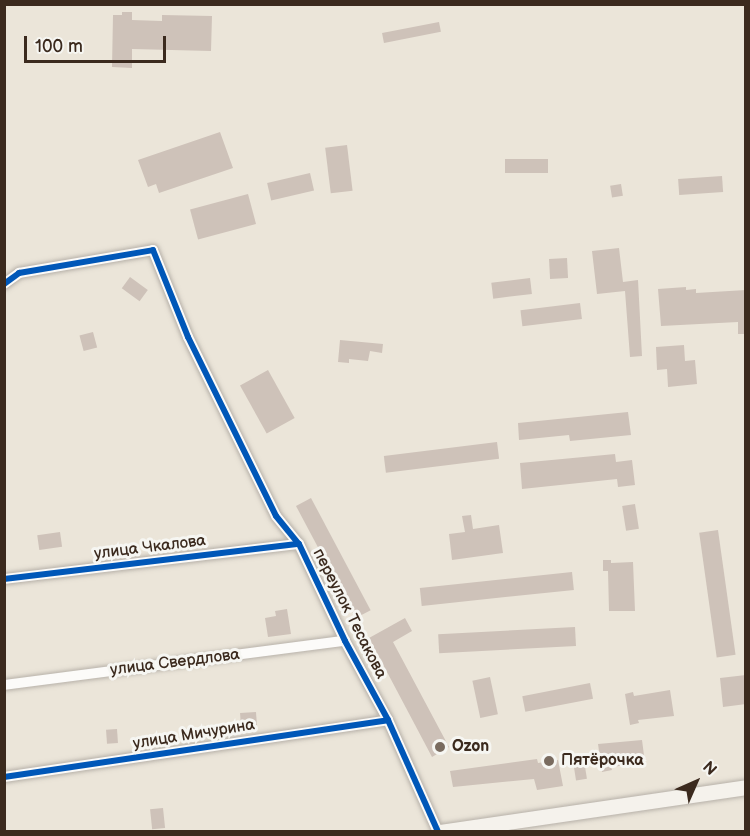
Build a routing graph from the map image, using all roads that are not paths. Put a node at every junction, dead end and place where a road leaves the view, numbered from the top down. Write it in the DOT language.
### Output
graph roads {
  1 [pos="4,285"];
  2 [pos="299,544"];
  3 [pos="4,579"];
  4 [pos="345,640"];
  5 [pos="4,685"];
  6 [pos="388,720"];
  7 [pos="4,777"];
  8 [pos="746,787"];
  9 [pos="438,831"];
  1 -- 2 [label="street, переулок Тесакова"];
  2 -- 3 [label="street, улица Чкалова"];
  2 -- 4 [label="street, переулок Тесакова"];
  4 -- 5 [label="street, улица Свердлова"];
  4 -- 6 [label="street, переулок Тесакова"];
  6 -- 7 [label="street, улица Мичурина"];
  6 -- 9 [label="street, переулок Тесакова"];
  8 -- 9 [label="main road"];
}
